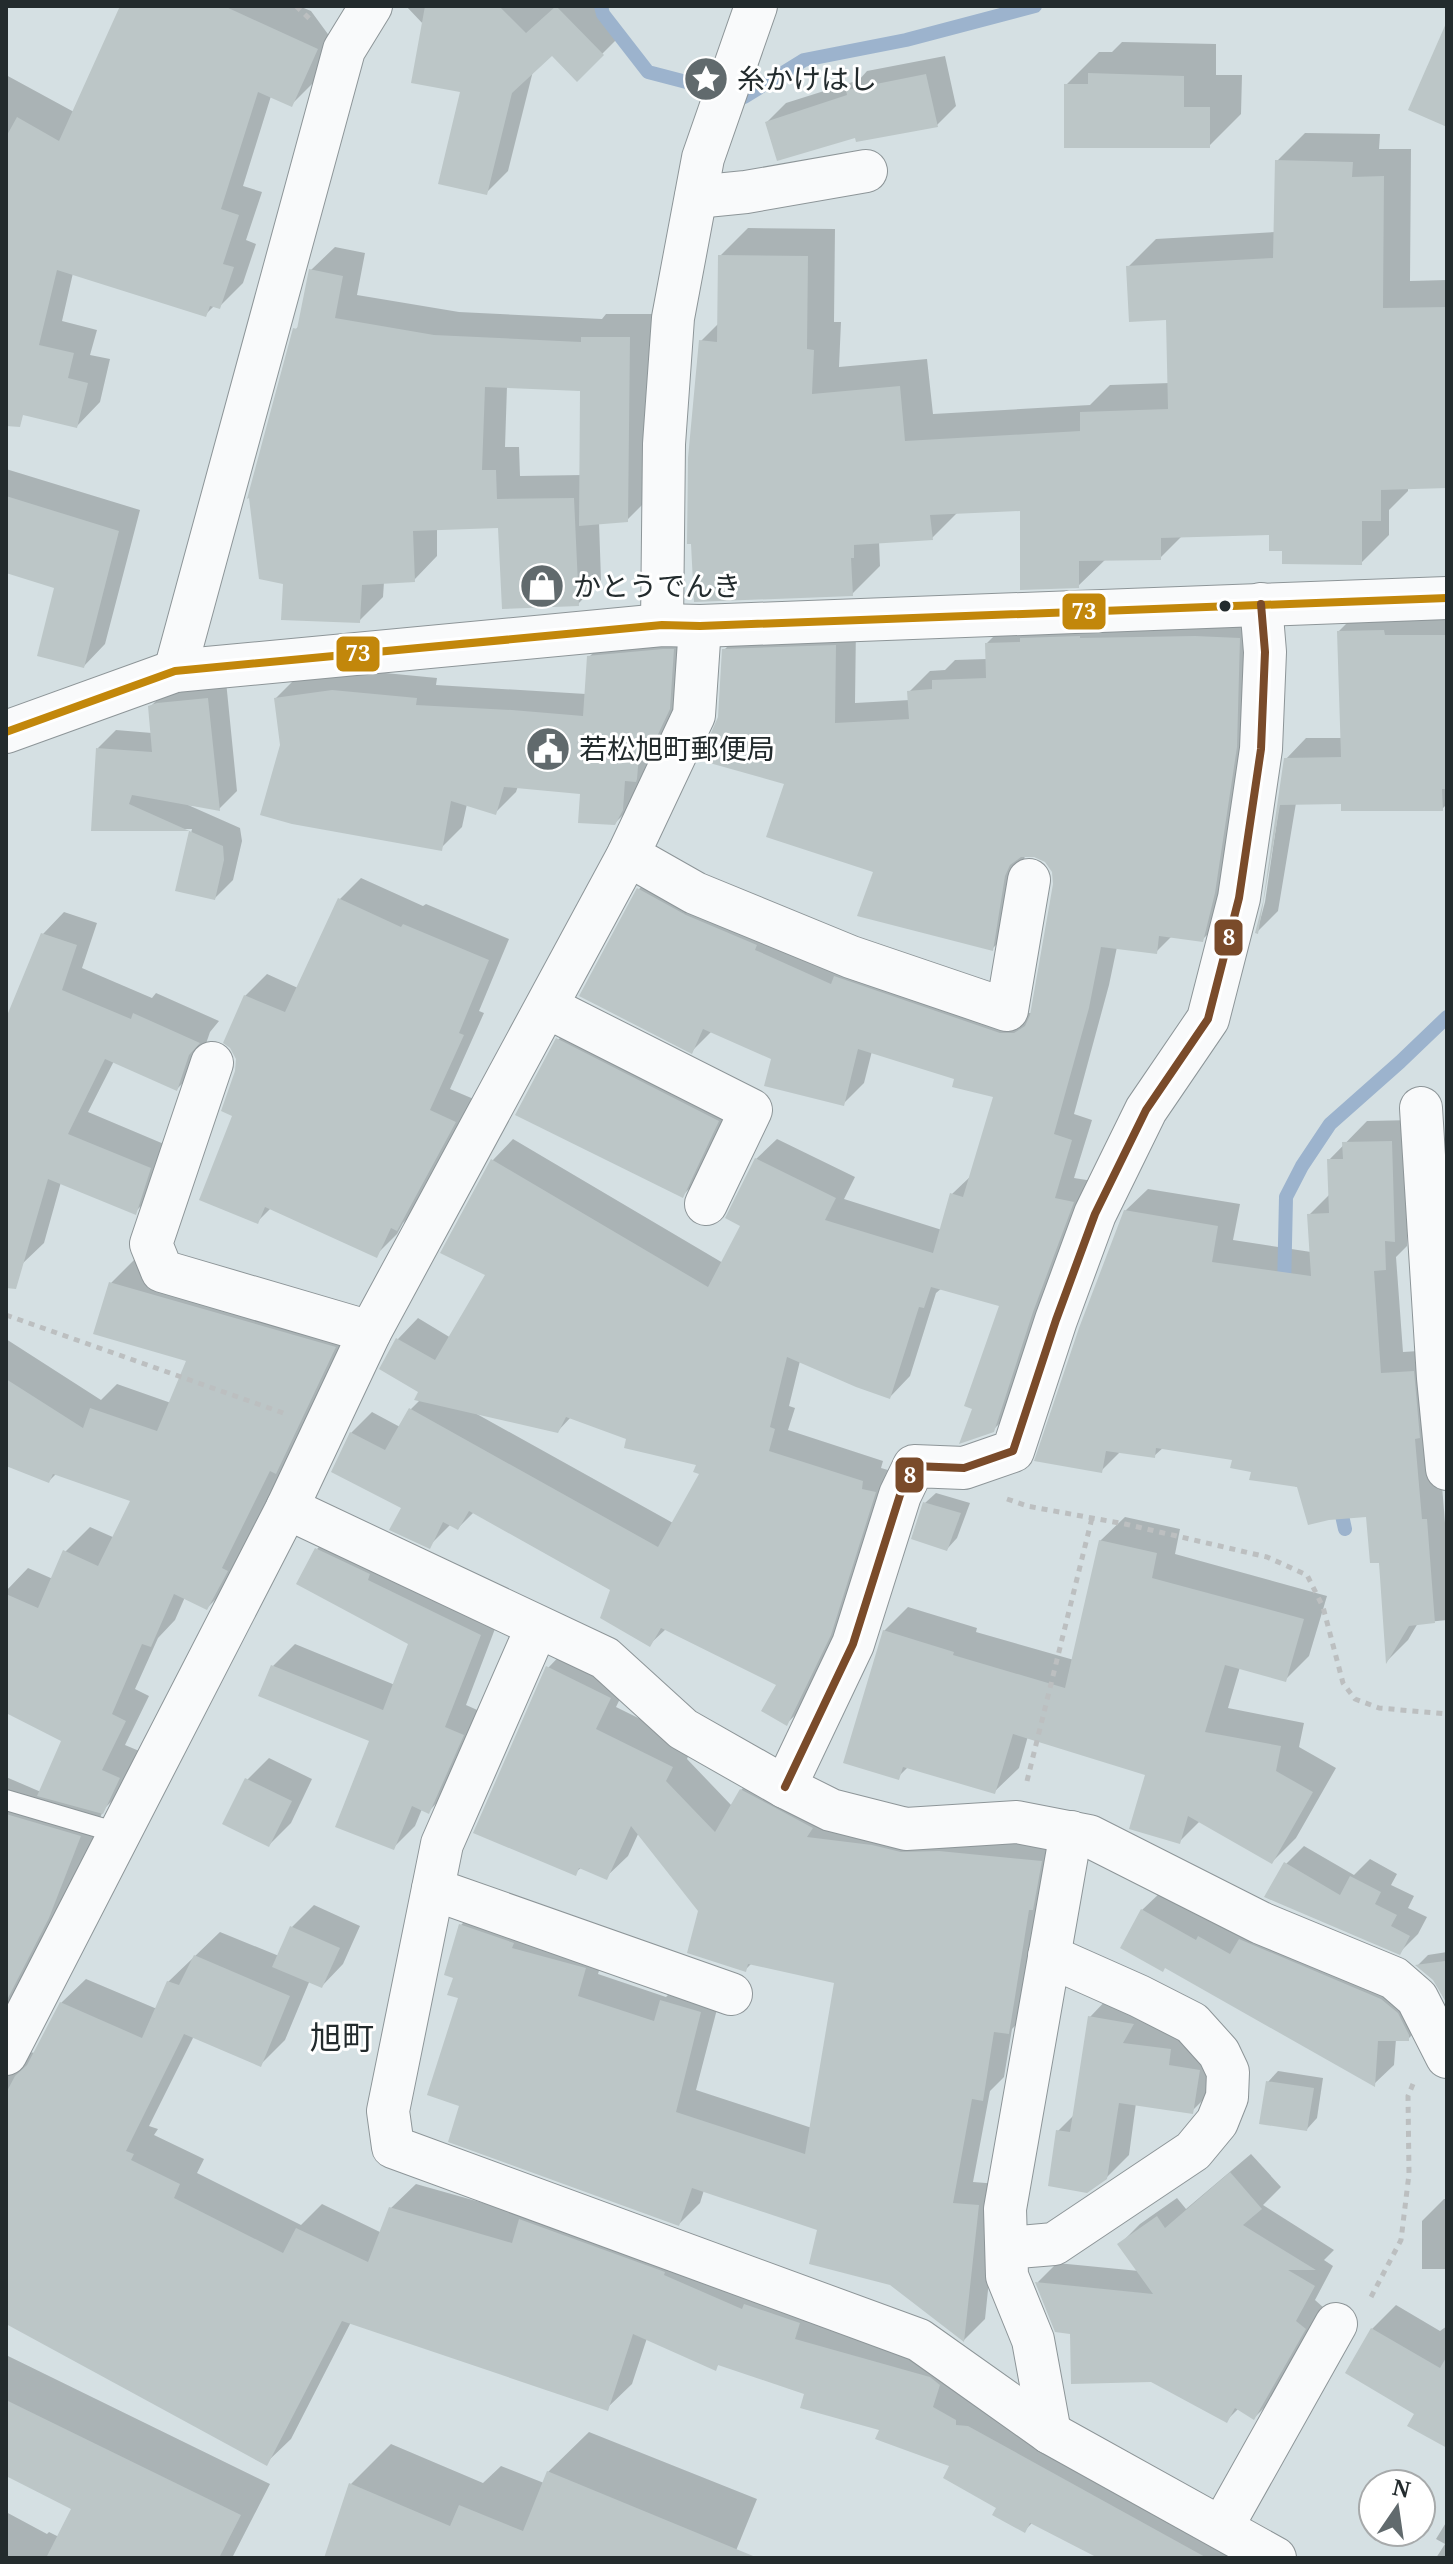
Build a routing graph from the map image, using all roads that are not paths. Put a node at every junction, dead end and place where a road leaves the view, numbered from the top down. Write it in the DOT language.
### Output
graph roads {
  1 [pos="371,6"];
  2 [pos="756,6"];
  3 [pos="866,171"];
  4 [pos="700,178"];
  5 [pos="1447,598"];
  6 [pos="1261,604"];
  7 [pos="681,626"];
  8 [pos="175,671"];
  9 [pos="6,732"];
  10 [pos="628,855"];
  11 [pos="1029,880"];
  12 [pos="547,1007"];
  13 [pos="212,1063"];
  14 [pos="1421,1108"];
  15 [pos="706,1204"];
  16 [pos="370,1332"];
  17 [pos="1443,1378"];
  18 [pos="1447,1469"];
  19 [pos="287,1508"];
  20 [pos="537,1627"];
  21 [pos="785,1787"];
  22 [pos="6,1800"];
  23 [pos="1071,1832"];
  24 [pos="118,1833"];
  25 [pos="433,1889"];
  26 [pos="1049,1956"];
  27 [pos="731,1994"];
  28 [pos="1440,2044"];
  29 [pos="6,2054"];
  30 [pos="1007,2248"];
  31 [pos="1336,2324"];
  32 [pos="1050,2433"];
  33 [pos="1222,2527"];
  34 [pos="1275,2558"];
  1 -- 8 [label="street"];
  2 -- 4 [label="street"];
  3 -- 4 [label="street"];
  4 -- 7 [label="street"];
  5 -- 6 [label="street"];
  6 -- 7 [label="street"];
  6 -- 21 [label="street"];
  7 -- 8 [label="street"];
  7 -- 10 [label="street"];
  8 -- 9 [label="street"];
  10 -- 11 [label="street"];
  10 -- 12 [label="street"];
  12 -- 15 [label="street"];
  12 -- 16 [label="street"];
  13 -- 16 [label="street"];
  14 -- 17 [label="street"];
  16 -- 19 [label="street"];
  17 -- 18 [label="street"];
  19 -- 20 [label="street"];
  19 -- 24 [label="street"];
  20 -- 21 [label="street"];
  20 -- 25 [label="street"];
  21 -- 23 [label="street"];
  22 -- 24 [label="lane"];
  23 -- 26 [label="street"];
  23 -- 28 [label="street"];
  24 -- 29 [label="street"];
  25 -- 27 [label="street"];
  25 -- 32 [label="street"];
  26 -- 30 [label="street"];
  26 -- 30 [label="street"];
  30 -- 32 [label="street"];
  31 -- 33 [label="street"];
  32 -- 33 [label="street"];
  33 -- 34 [label="street"];
}
